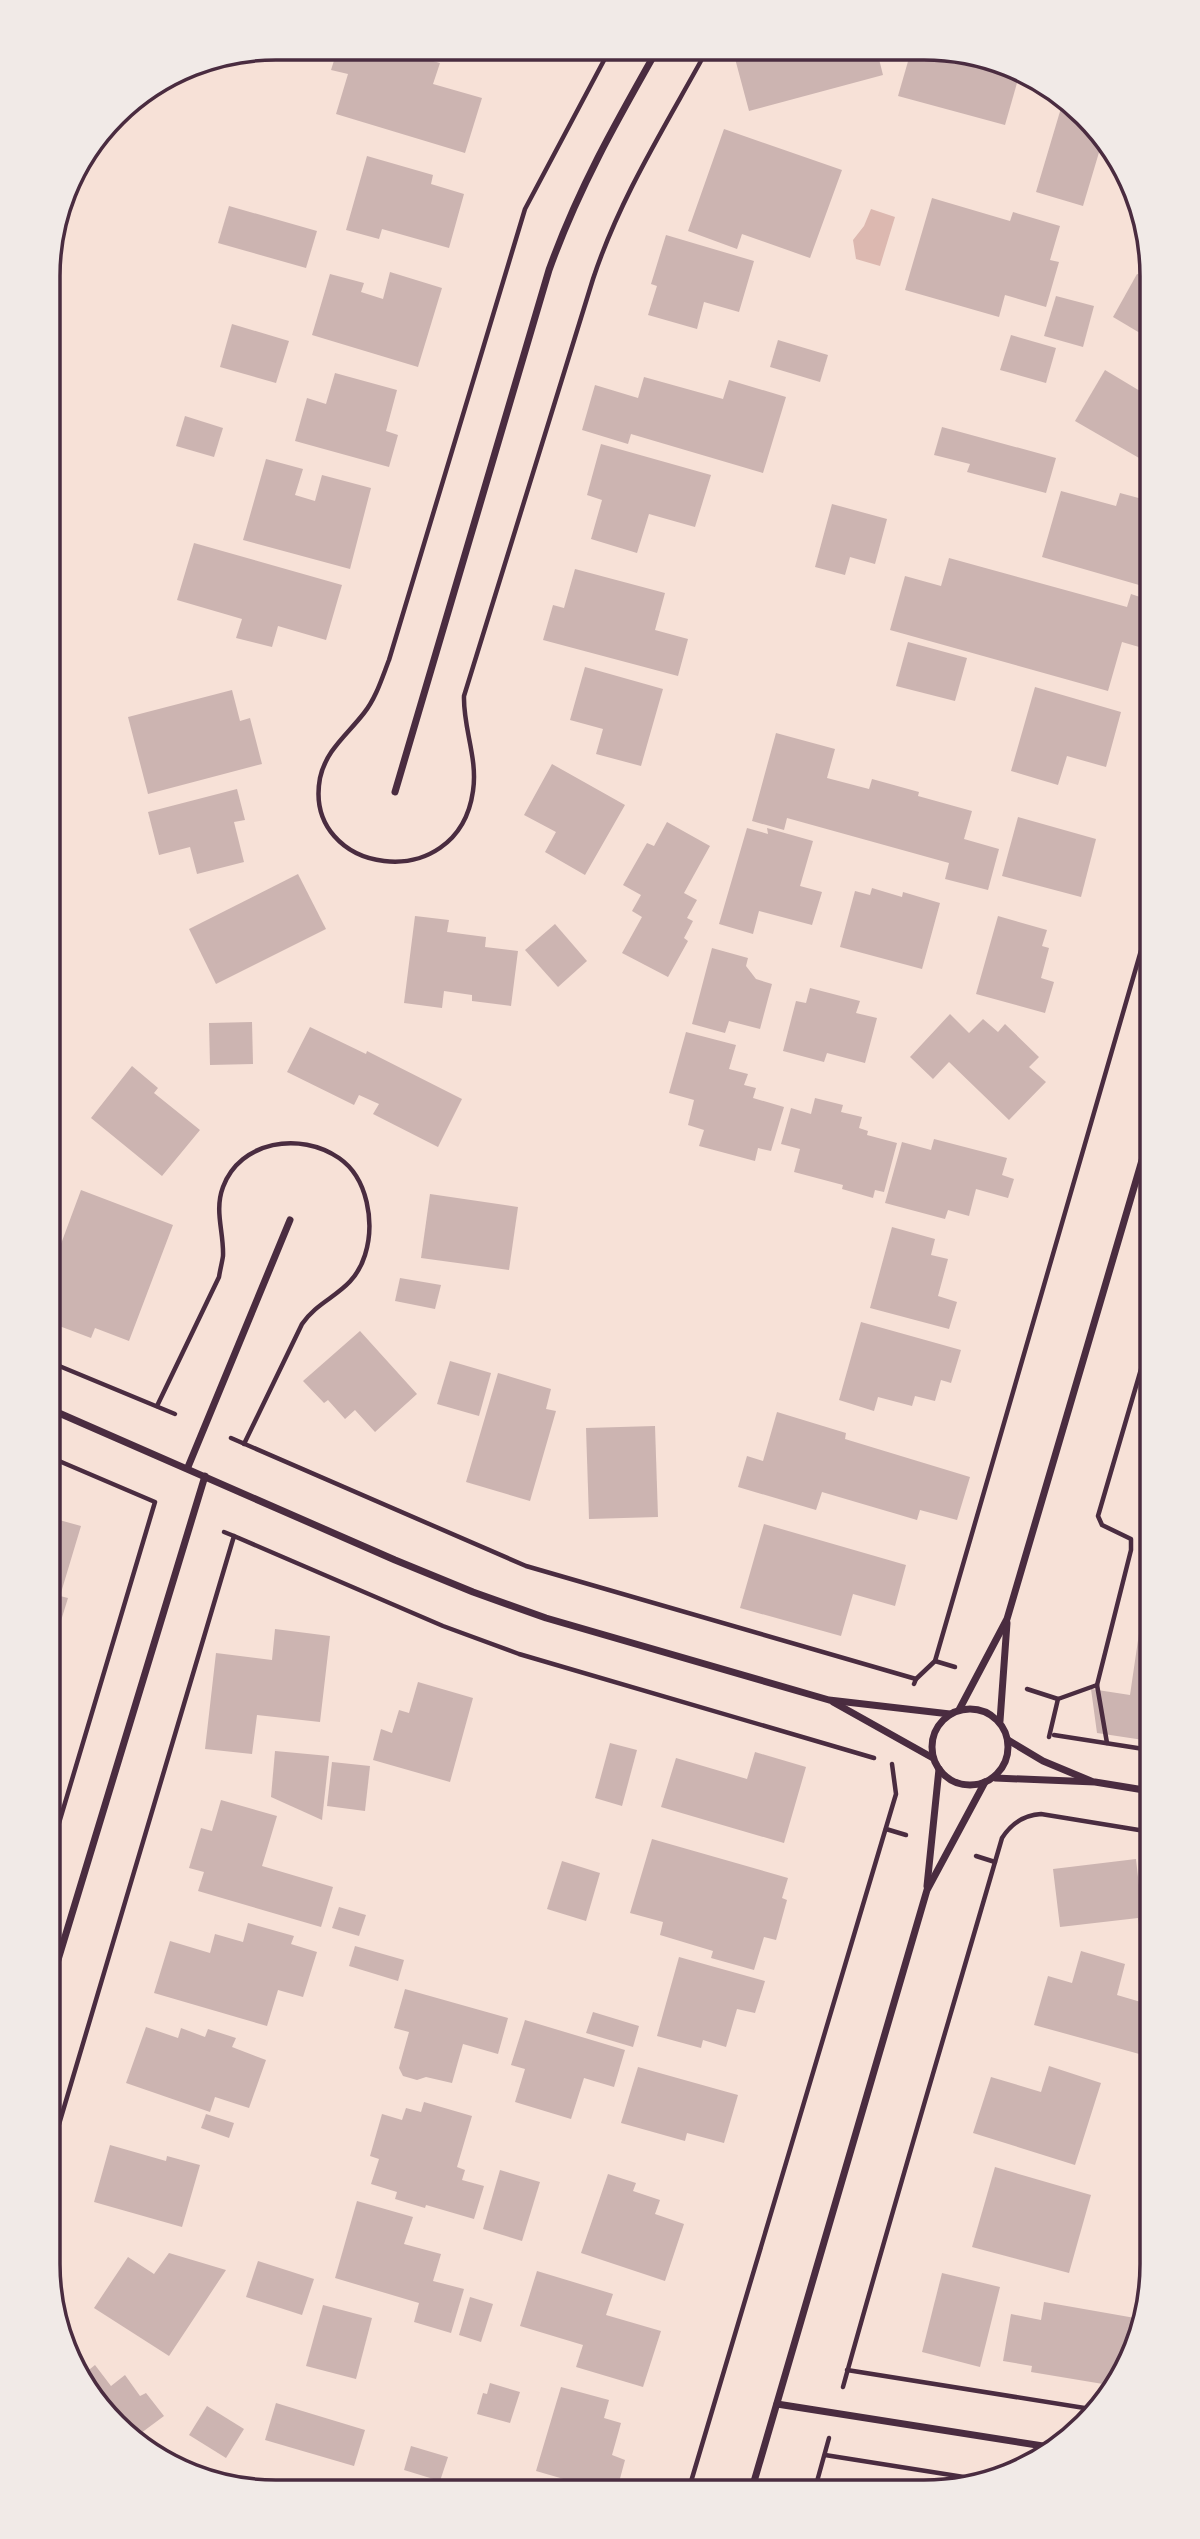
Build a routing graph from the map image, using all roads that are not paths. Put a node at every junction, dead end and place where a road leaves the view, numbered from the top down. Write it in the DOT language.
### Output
graph roads {
  1 [pos="651,60"];
  2 [pos="395,792"];
  3 [pos="1140,1167"];
  4 [pos="290,1220"];
  5 [pos="60,1413"];
  6 [pos="188,1467"];
  7 [pos="205,1476"];
  8 [pos="1007,1619"];
  9 [pos="829,1700"];
  10 [pos="959,1710"];
  11 [pos="950,1714"];
  12 [pos="1000,1721"];
  13 [pos="1008,1740"];
  14 [pos="933,1758"];
  15 [pos="939,1769"];
  16 [pos="995,1778"];
  17 [pos="985,1782"];
  18 [pos="1095,1782"];
  19 [pos="1140,1789"];
  20 [pos="927,1890"];
  21 [pos="60,1953"];
  22 [pos="777,2404"];
  23 [pos="1040,2445"];
  24 [pos="754,2480"];
  1 -- 2 [label="street"];
  3 -- 8 [label="street"];
  4 -- 6 [label="street"];
  5 -- 6 [label="street"];
  6 -- 7 [label="street"];
  7 -- 9 [label="street"];
  7 -- 21 [label="street"];
  8 -- 10 [label="street"];
  8 -- 12 [label="street"];
  9 -- 11 [label="street"];
  9 -- 14 [label="street"];
  10 -- 11 [label="street"];
  10 -- 12 [label="street"];
  11 -- 14 [label="street"];
  12 -- 13 [label="street"];
  13 -- 16 [label="street"];
  13 -- 18 [label="street"];
  14 -- 15 [label="street"];
  15 -- 17 [label="street"];
  15 -- 20 [label="street"];
  16 -- 17 [label="street"];
  16 -- 18 [label="street"];
  17 -- 20 [label="street"];
  18 -- 19 [label="street"];
  20 -- 22 [label="street"];
  22 -- 23 [label="street"];
  22 -- 24 [label="street"];
}
